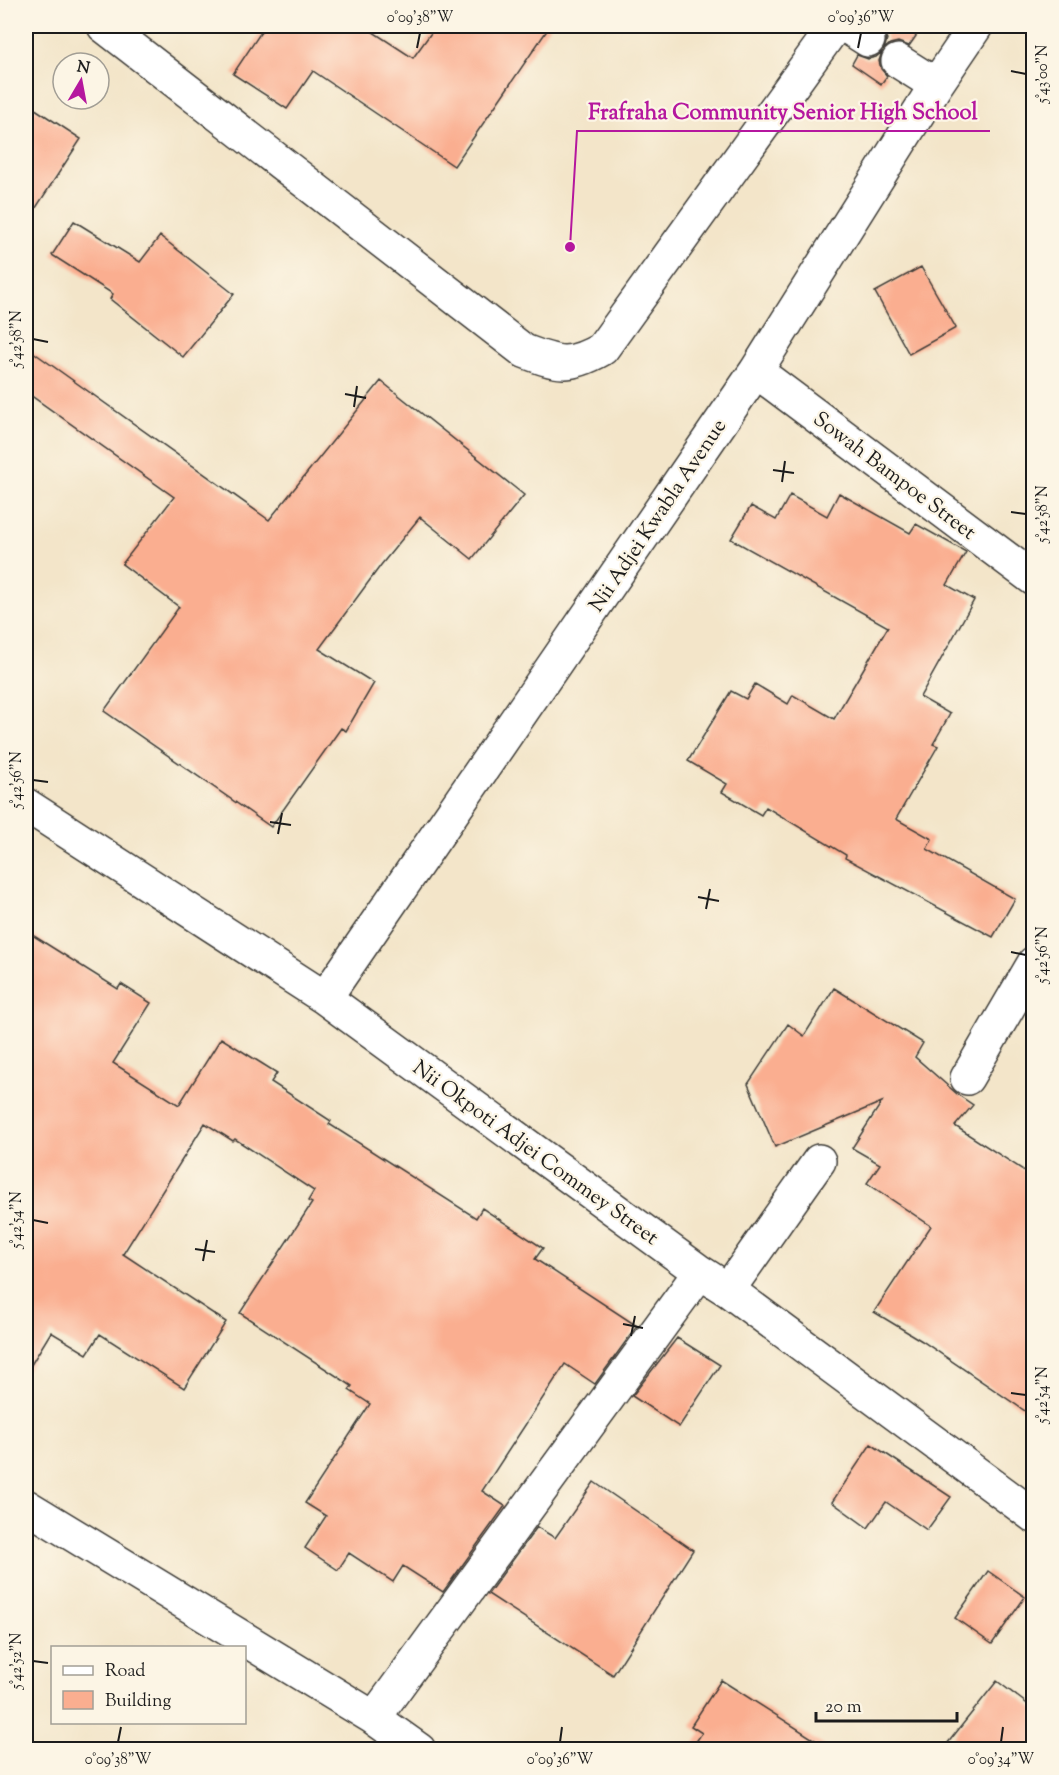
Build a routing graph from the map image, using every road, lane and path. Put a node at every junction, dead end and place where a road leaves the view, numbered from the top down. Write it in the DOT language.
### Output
graph roads {
  1 [pos="104,26"];
  2 [pos="835,26"];
  3 [pos="976,26"];
  4 [pos="898,61"];
  5 [pos="936,85"];
  6 [pos="756,371"];
  7 [pos="1034,579"];
  8 [pos="26,805"];
  9 [pos="1034,963"];
  10 [pos="326,998"];
  11 [pos="967,1078"];
  12 [pos="819,1161"];
  13 [pos="700,1272"];
  14 [pos="728,1290"];
  15 [pos="26,1506"];
  16 [pos="1034,1516"];
  17 [pos="374,1718"];
  18 [pos="419,1749"];
  1 -- 2 [label="street"];
  3 -- 5 [label="street, Nii Adjei Kwabla Avenue"];
  4 -- 5 [label="street"];
  5 -- 6 [label="street, Nii Adjei Kwabla Avenue"];
  6 -- 7 [label="street, Sowah Bampoe Street"];
  6 -- 10 [label="street, Nii Adjei Kwabla Avenue"];
  8 -- 10 [label="street, Nii Okpoti Adjei Commey Street"];
  9 -- 11 [label="street"];
  10 -- 13 [label="street, Nii Okpoti Adjei Commey Street"];
  12 -- 14 [label="street"];
  13 -- 14 [label="street, Nii Okpoti Adjei Commey Street"];
  13 -- 17 [label="street"];
  14 -- 16 [label="street, Nii Okpoti Adjei Commey Street"];
  15 -- 17 [label="street"];
  17 -- 18 [label="street"];
}
